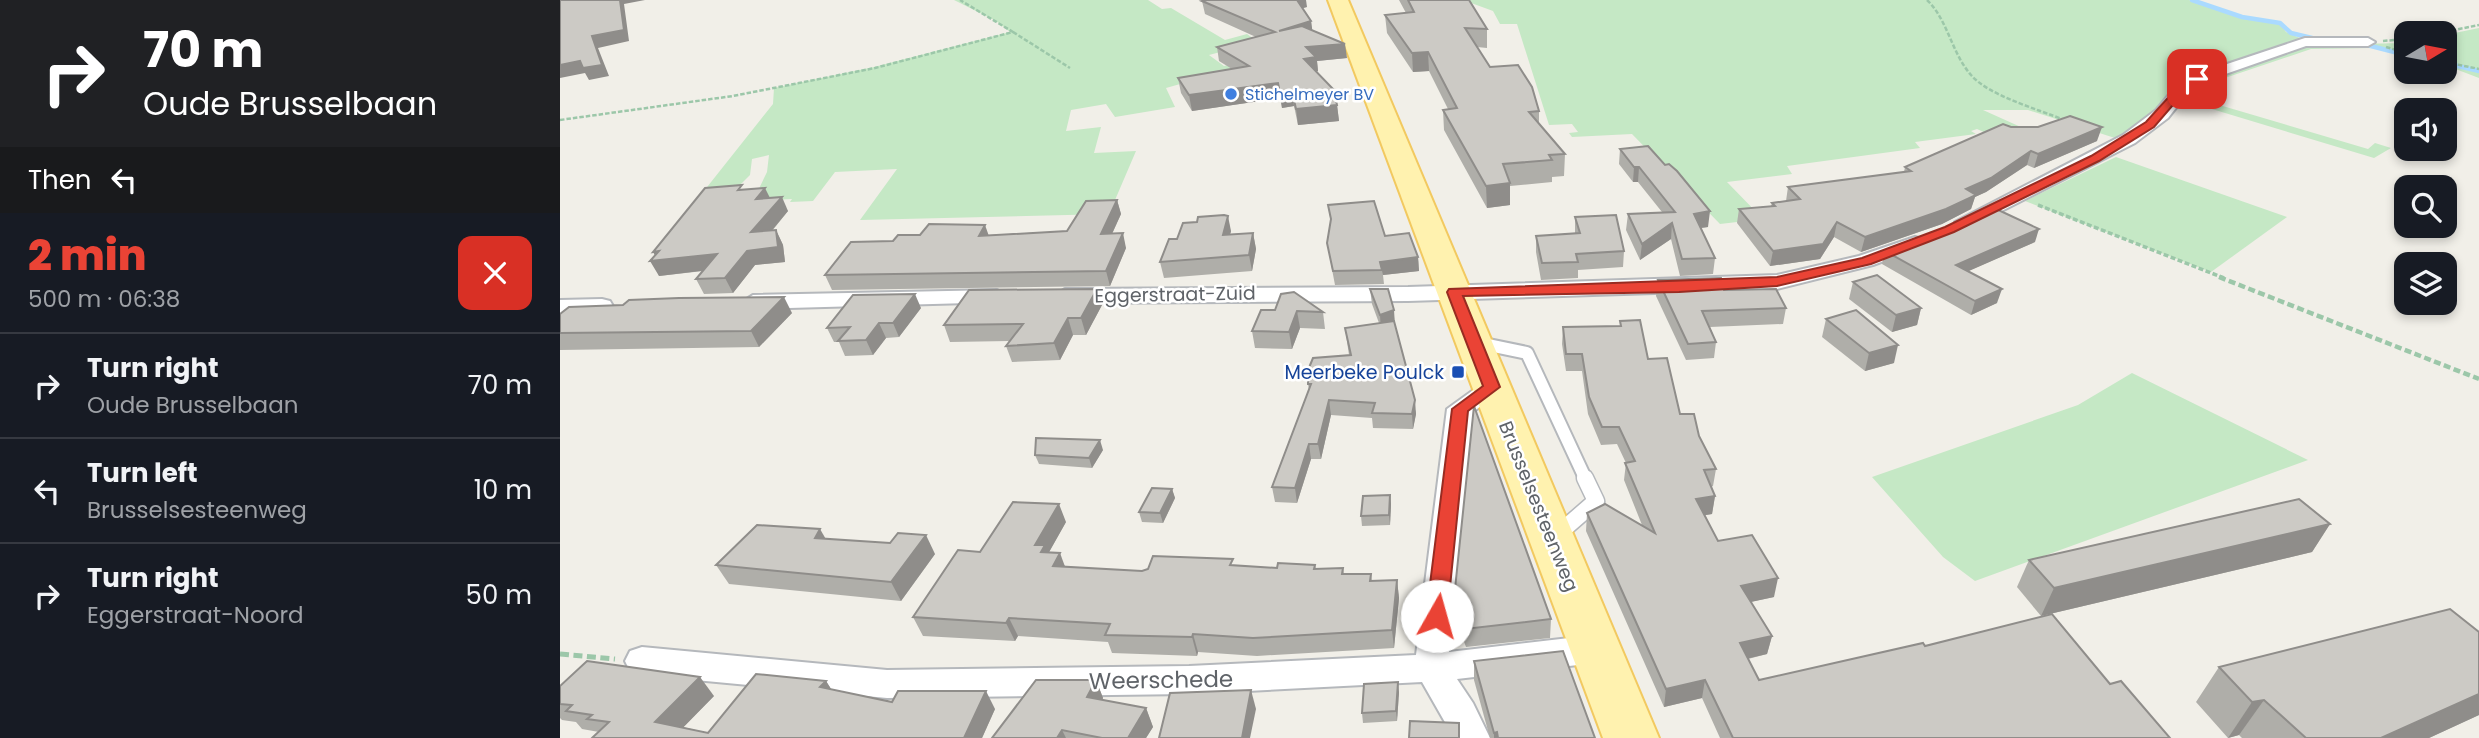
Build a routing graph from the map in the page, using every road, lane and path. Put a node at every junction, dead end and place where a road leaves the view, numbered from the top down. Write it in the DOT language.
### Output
graph roads {
  1 [pos="960,0"];
  2 [pos="1338,0"];
  3 [pos="1927,0"];
  4 [pos="2479,25"];
  5 [pos="2457,29"];
  6 [pos="1013,32"];
  7 [pos="2368,42"];
  8 [pos="2457,64"];
  9 [pos="1070,68"];
  10 [pos="2479,69"];
  11 [pos="560,120"];
  12 [pos="2072,121"];
  13 [pos="2017,197"];
  14 [pos="1454,292"];
  15 [pos="737,303"];
  16 [pos="628,306"];
  17 [pos="560,307"];
  18 [pos="1474,342"];
  19 [pos="2479,379"];
  20 [pos="1492,387"];
  21 [pos="1552,538"];
  22 [pos="1595,649"];
  23 [pos="560,653"];
  24 [pos="642,661"];
  25 [pos="1431,668"];
  26 [pos="1472,738"];
  27 [pos="1630,738"];
  1 -- 6 [label="path"];
  2 -- 14 [label="main road, Brusselsesteenweg"];
  3 -- 12 [label="path"];
  4 -- 5 [label="path"];
  6 -- 9 [label="path"];
  6 -- 11 [label="path"];
  7 -- 13 [label="street, Eggerstraat-Zuid"];
  8 -- 10 [label="path"];
  13 -- 14 [label="street, Eggerstraat-Zuid"];
  13 -- 19 [label="path"];
  14 -- 15 [label="street, Eggerstraat-Zuid"];
  14 -- 18 [label="main road, Brusselsesteenweg"];
  16 -- 17 [label="street"];
  18 -- 20 [label="main road, Brusselsesteenweg"];
  18 -- 21 [label="lane"];
  20 -- 21 [label="main road, Brusselsesteenweg"];
  20 -- 25 [label="street"];
  21 -- 22 [label="main road, Brusselsesteenweg"];
  22 -- 25 [label="street, Weerschede"];
  22 -- 27 [label="main road, Brusselsesteenweg"];
  23 -- 24 [label="path"];
  24 -- 25 [label="street, Weerschede"];
  25 -- 26 [label="street"];
}
